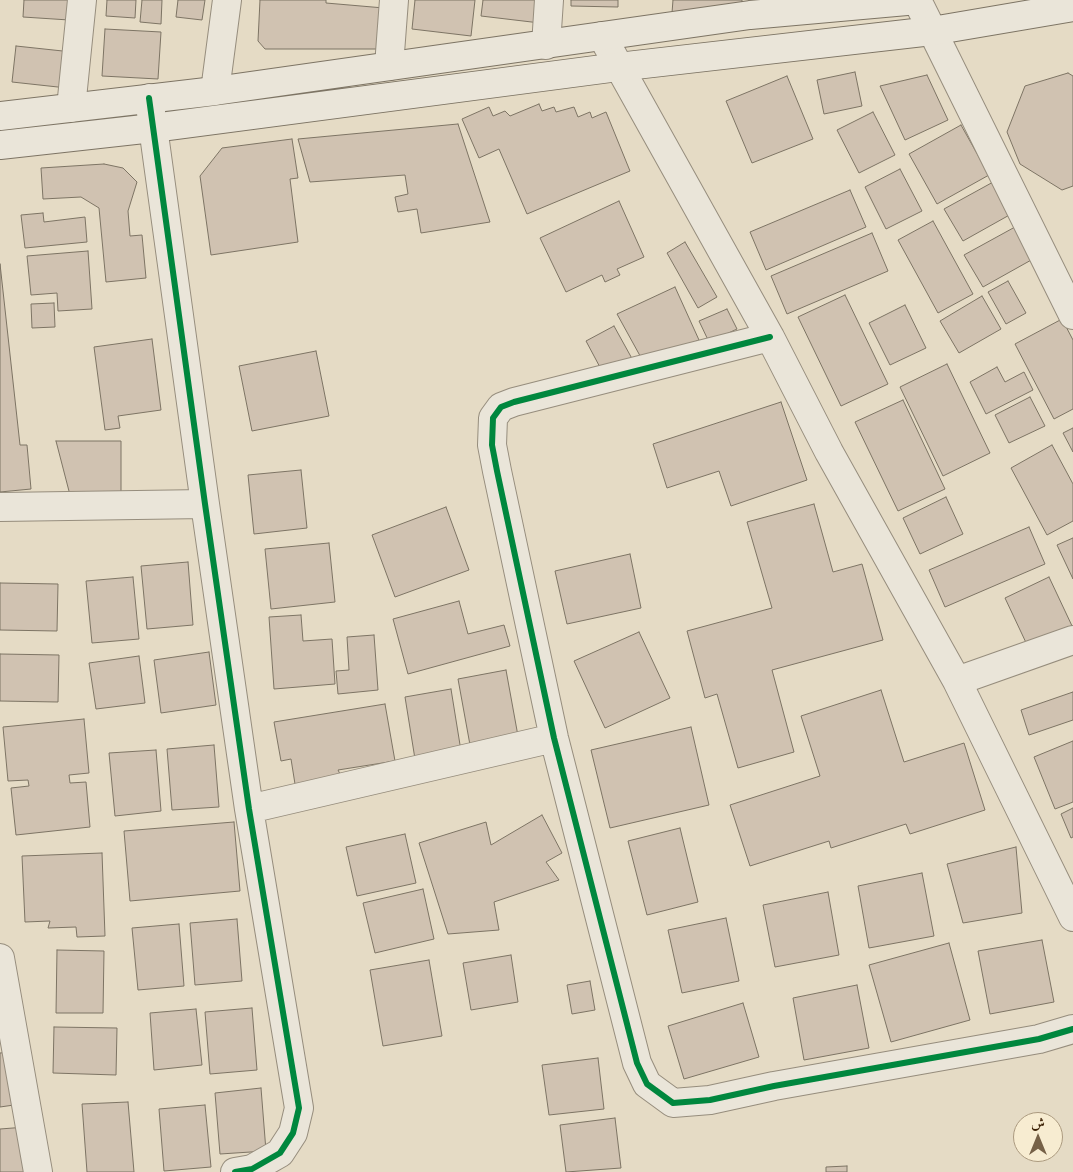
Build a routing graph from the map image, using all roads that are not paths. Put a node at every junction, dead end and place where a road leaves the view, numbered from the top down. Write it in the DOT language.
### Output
graph roads {
  1 [pos="82,0"];
  2 [pos="227,0"];
  3 [pos="394,0"];
  4 [pos="549,0"];
  5 [pos="918,0"];
  6 [pos="1073,7"];
  7 [pos="750,8"];
  8 [pos="932,31"];
  9 [pos="602,36"];
  10 [pos="546,45"];
  11 [pos="389,66"];
  12 [pos="618,67"];
  13 [pos="215,91"];
  14 [pos="149,98"];
  15 [pos="71,108"];
  16 [pos="0,116"];
  17 [pos="153,128"];
  18 [pos="0,145"];
  19 [pos="1073,314"];
  20 [pos="770,337"];
  21 [pos="204,504"];
  22 [pos="0,507"];
  23 [pos="1073,640"];
  24 [pos="958,681"];
  25 [pos="554,738"];
  26 [pos="250,809"];
  27 [pos="1073,917"];
  28 [pos="0,958"];
  29 [pos="1073,1029"];
  30 [pos="38,1172"];
  31 [pos="235,1172"];
  1 -- 15 [label="street"];
  2 -- 13 [label="street"];
  3 -- 11 [label="street"];
  4 -- 10 [label="street"];
  5 -- 7 [label="street"];
  5 -- 8 [label="street"];
  6 -- 8 [label="street"];
  7 -- 9 [label="street"];
  8 -- 12 [label="street"];
  8 -- 19 [label="street"];
  9 -- 10 [label="street"];
  9 -- 12 [label="street"];
  10 -- 11 [label="street"];
  11 -- 13 [label="street"];
  12 -- 17 [label="street"];
  12 -- 20 [label="street"];
  13 -- 14 [label="street"];
  14 -- 15 [label="street"];
  14 -- 17 [label="street"];
  15 -- 16 [label="street"];
  17 -- 18 [label="street"];
  17 -- 21 [label="street"];
  20 -- 24 [label="street"];
  20 -- 25 [label="street"];
  21 -- 22 [label="street"];
  21 -- 26 [label="street"];
  23 -- 24 [label="street"];
  24 -- 27 [label="street"];
  25 -- 26 [label="street"];
  25 -- 29 [label="street"];
  26 -- 31 [label="street"];
  28 -- 30 [label="street"];
}
